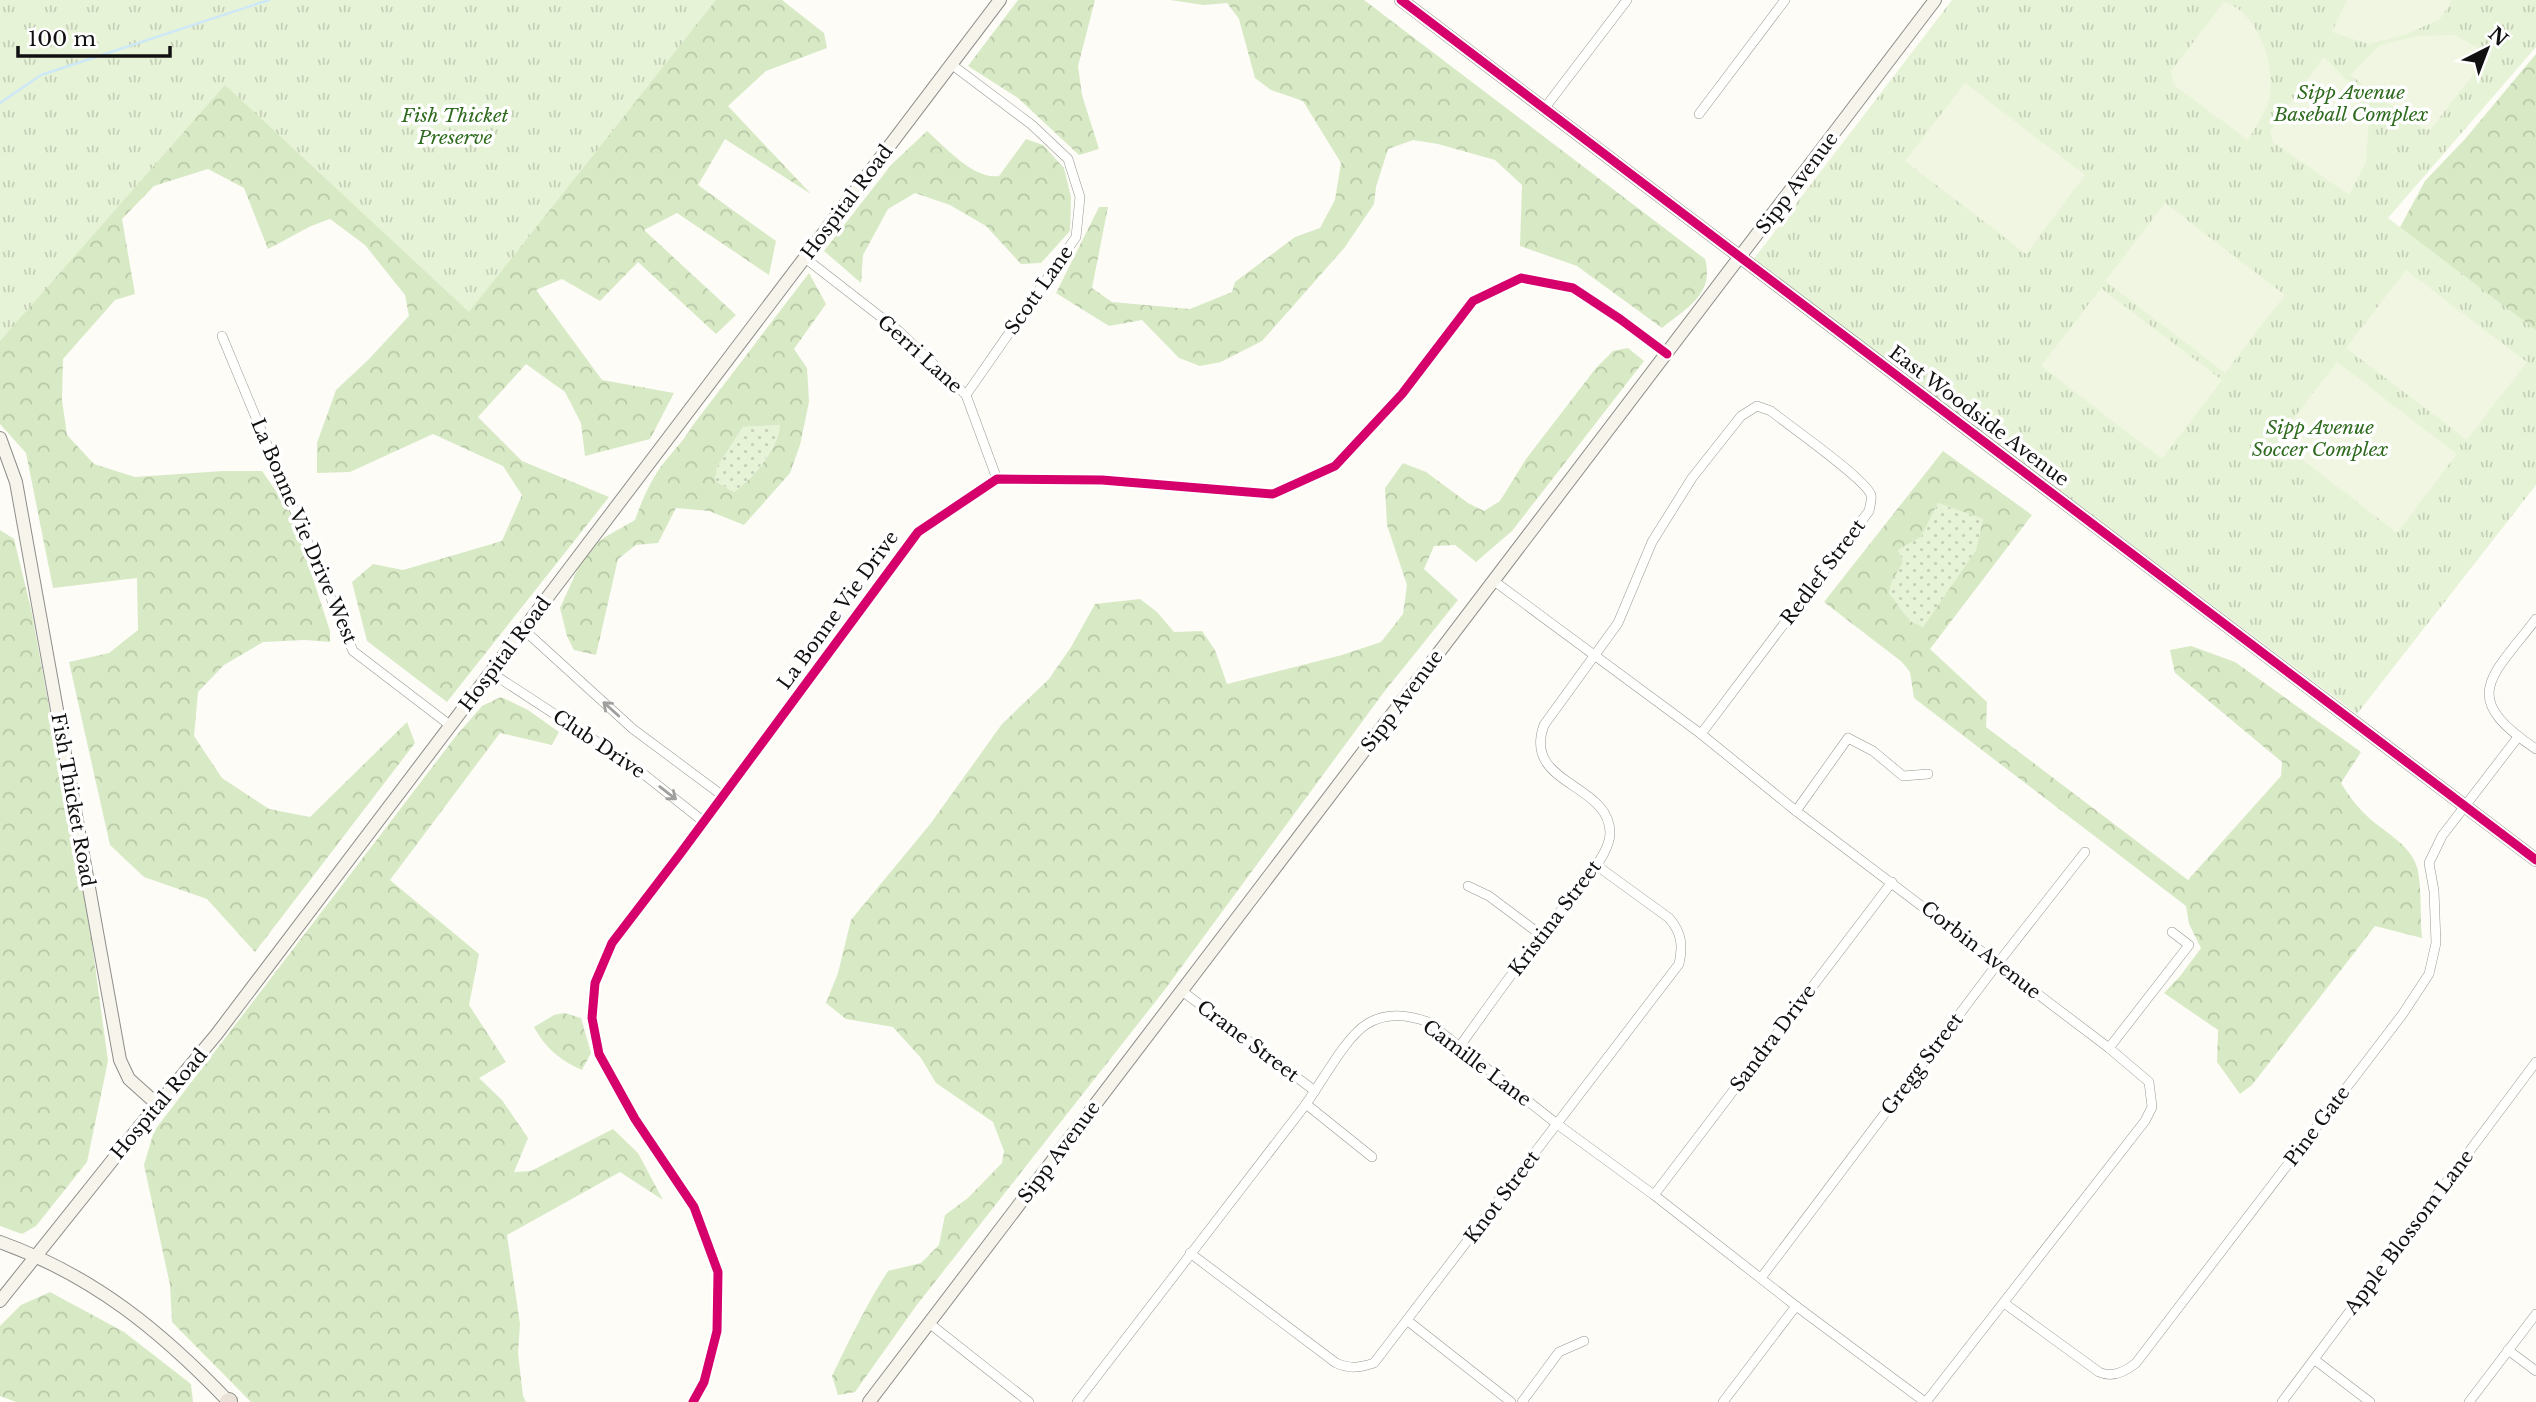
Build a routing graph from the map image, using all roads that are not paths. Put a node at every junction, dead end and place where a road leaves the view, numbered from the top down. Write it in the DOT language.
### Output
graph roads {
  1 [pos="1000,0"];
  2 [pos="1401,0"];
  3 [pos="1627,0"];
  4 [pos="1785,0"];
  5 [pos="1935,0"];
  6 [pos="951,64"];
  7 [pos="1544,109"];
  8 [pos="1699,114"];
  9 [pos="1741,257"];
  10 [pos="805,258"];
  11 [pos="222,336"];
  12 [pos="1667,354"];
  13 [pos="966,395"];
  14 [pos="0,438"];
  15 [pos="997,479"];
  16 [pos="1494,580"];
  17 [pos="2536,620"];
  18 [pos="523,629"];
  19 [pos="1596,656"];
  20 [pos="490,672"];
  21 [pos="450,726"];
  22 [pos="1701,734"];
  23 [pos="2518,737"];
  24 [pos="2536,749"];
  25 [pos="1928,774"];
  26 [pos="723,796"];
  27 [pos="2465,807"];
  28 [pos="1796,811"];
  29 [pos="704,822"];
  30 [pos="2085,852"];
  31 [pos="2536,860"];
  32 [pos="1596,865"];
  33 [pos="1892,882"];
  34 [pos="1468,886"];
  35 [pos="2172,932"];
  36 [pos="1541,935"];
  37 [pos="1998,963"];
  38 [pos="1182,991"];
  39 [pos="1460,1046"];
  40 [pos="2109,1048"];
  41 [pos="2536,1062"];
  42 [pos="1315,1091"];
  43 [pos="1306,1104"];
  44 [pos="158,1105"];
  45 [pos="1557,1124"];
  46 [pos="1373,1157"];
  47 [pos="1654,1195"];
  48 [pos="0,1242"];
  49 [pos="1190,1253"];
  50 [pos="35,1256"];
  51 [pos="1761,1278"];
  52 [pos="0,1301"];
  53 [pos="2004,1303"];
  54 [pos="1796,1306"];
  55 [pos="2536,1314"];
  56 [pos="1408,1321"];
  57 [pos="929,1323"];
  58 [pos="1584,1341"];
  59 [pos="2508,1350"];
  60 [pos="2315,1360"];
  61 [pos="2536,1371"];
  62 [pos="229,1402"];
  63 [pos="693,1402"];
  64 [pos="869,1402"];
  65 [pos="1029,1402"];
  66 [pos="1077,1402"];
  67 [pos="1511,1402"];
  68 [pos="1522,1402"];
  69 [pos="1723,1402"];
  70 [pos="1926,1402"];
  71 [pos="2282,1402"];
  72 [pos="2370,1402"];
  73 [pos="2469,1402"];
  1 -- 6 [label="street, Hospital Road"];
  2 -- 7 [label="street, East Woodside Avenue"];
  3 -- 7 [label="street"];
  4 -- 8 [label="street"];
  5 -- 9 [label="street, Sipp Avenue"];
  6 -- 10 [label="street, Hospital Road"];
  6 -- 13 [label="street, Scott Lane"];
  7 -- 9 [label="street, East Woodside Avenue"];
  9 -- 12 [label="street, Sipp Avenue"];
  9 -- 27 [label="street, East Woodside Avenue"];
  10 -- 13 [label="street, Gerri Lane"];
  10 -- 18 [label="street, Hospital Road"];
  11 -- 21 [label="street, La Bonne Vie Drive West"];
  12 -- 15 [label="street"];
  12 -- 16 [label="street, Sipp Avenue"];
  13 -- 15 [label="street, Gerri Lane"];
  14 -- 44 [label="street, Fish Thicket Road"];
  15 -- 26 [label="street, La Bonne Vie Drive"];
  16 -- 19 [label="street, Corbin Avenue"];
  16 -- 38 [label="street, Sipp Avenue"];
  17 -- 23 [label="street"];
  18 -- 20 [label="street, Hospital Road"];
  26 -- 18 [label="street, one-way"];
  19 -- 22 [label="street, Corbin Avenue"];
  19 -- 22 [label="street, Redlef Street"];
  19 -- 32 [label="street, Kristina Street"];
  20 -- 21 [label="street, Hospital Road"];
  20 -- 29 [label="street, Club Drive, one-way"];
  21 -- 44 [label="street, Hospital Road"];
  22 -- 28 [label="street, Corbin Avenue"];
  23 -- 24 [label="street"];
  23 -- 27 [label="street, Pine Gate"];
  25 -- 28 [label="street"];
  26 -- 29 [label="street, La Bonne Vie Drive"];
  27 -- 31 [label="street, East Woodside Avenue"];
  27 -- 53 [label="street, Pine Gate"];
  28 -- 33 [label="street, Corbin Avenue"];
  29 -- 63 [label="street, La Bonne Vie Drive"];
  30 -- 37 [label="street, Gregg Street"];
  32 -- 36 [label="street, Kristina Street"];
  32 -- 45 [label="street, Knot Street"];
  33 -- 37 [label="street, Corbin Avenue"];
  33 -- 47 [label="street, Sandra Drive"];
  34 -- 36 [label="street"];
  35 -- 40 [label="street"];
  36 -- 39 [label="street, Kristina Street"];
  37 -- 40 [label="street, Corbin Avenue"];
  37 -- 51 [label="street, Gregg Street"];
  38 -- 42 [label="street, Crane Street"];
  38 -- 57 [label="street, Sipp Avenue"];
  39 -- 42 [label="street, Camille Lane"];
  39 -- 45 [label="street, Camille Lane"];
  40 -- 53 [label="street, Corbin Avenue"];
  41 -- 60 [label="street, Apple Blossom Lane"];
  42 -- 43 [label="street, Camille Lane"];
  43 -- 46 [label="street"];
  43 -- 49 [label="street, Camille Lane"];
  44 -- 50 [label="street, Hospital Road"];
  45 -- 47 [label="street, Camille Lane"];
  45 -- 56 [label="street, Knot Street"];
  47 -- 51 [label="street, Camille Lane"];
  48 -- 50 [label="street"];
  49 -- 56 [label="street, Knot Street"];
  49 -- 66 [label="street, Camille Lane"];
  50 -- 52 [label="street, Hospital Road"];
  50 -- 62 [label="street"];
  51 -- 54 [label="street, Camille Lane"];
  53 -- 70 [label="street, Corbin Avenue"];
  54 -- 69 [label="street"];
  54 -- 70 [label="street, Camille Lane"];
  55 -- 59 [label="street"];
  56 -- 67 [label="street"];
  57 -- 64 [label="street, Sipp Avenue"];
  57 -- 65 [label="street"];
  58 -- 68 [label="street"];
  59 -- 61 [label="street"];
  59 -- 73 [label="street"];
  60 -- 71 [label="street, Apple Blossom Lane"];
  60 -- 72 [label="street"];
}
